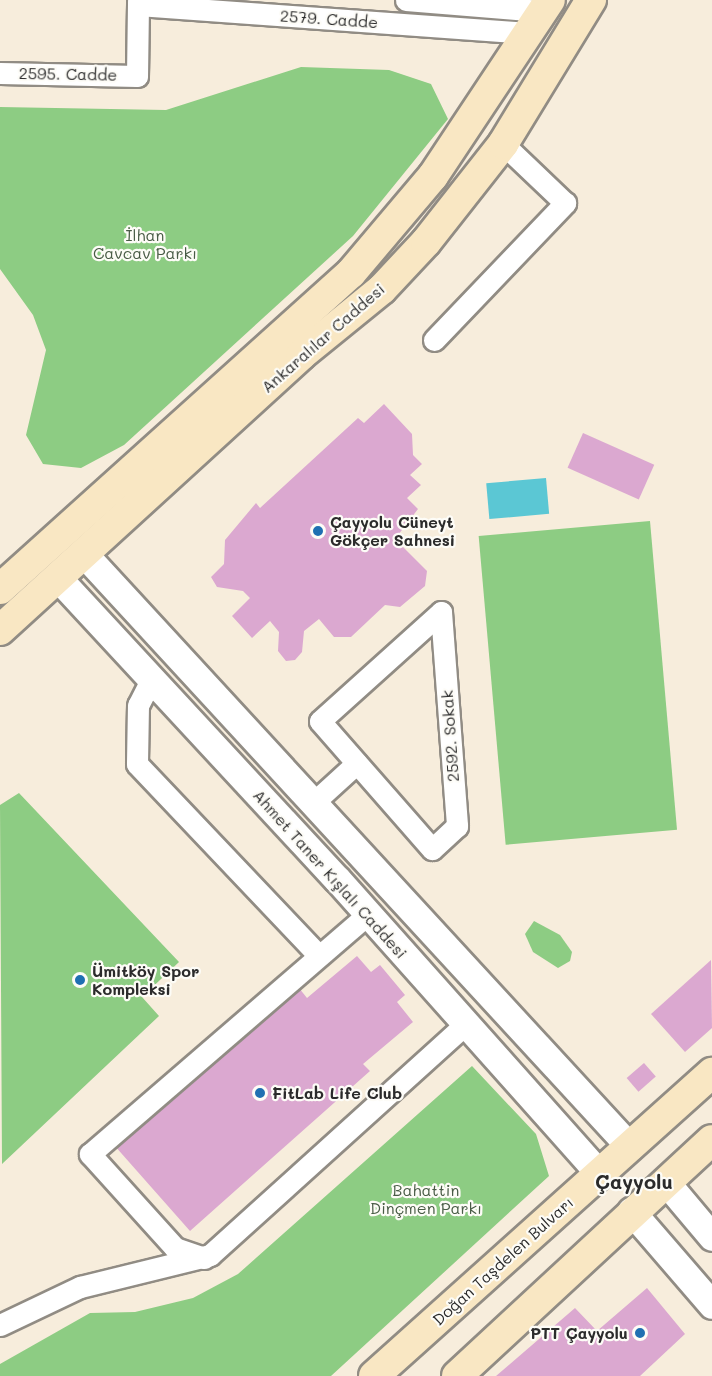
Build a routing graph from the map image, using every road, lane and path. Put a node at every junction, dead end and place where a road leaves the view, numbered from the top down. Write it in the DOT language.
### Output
graph roads {
  1 [pos="406,0"];
  2 [pos="138,3"];
  3 [pos="584,11"];
  4 [pos="539,15"];
  5 [pos="560,48"];
  6 [pos="0,73"];
  7 [pos="503,144"];
  8 [pos="434,340"];
  9 [pos="47,546"];
  10 [pos="84,554"];
  11 [pos="57,577"];
  12 [pos="0,589"];
  13 [pos="0,630"];
  14 [pos="177,654"];
  15 [pos="152,678"];
  16 [pos="357,763"];
  17 [pos="313,803"];
  18 [pos="391,892"];
  19 [pos="368,914"];
  20 [pos="318,955"];
  21 [pos="495,998"];
  22 [pos="464,1026"];
  23 [pos="712,1073"];
  24 [pos="712,1140"];
  25 [pos="630,1147"];
  26 [pos="600,1174"];
  27 [pos="665,1181"];
  28 [pos="631,1211"];
  29 [pos="712,1237"];
  30 [pos="204,1258"];
  31 [pos="712,1305"];
  32 [pos="0,1325"];
  33 [pos="463,1374"];
  34 [pos="374,1376"];
  1 -- 4 [label="street"];
  2 -- 4 [label="street, 2579. Cadde"];
  2 -- 6 [label="street, 2595. Cadde"];
  3 -- 4 [label="main road"];
  3 -- 5 [label="main road, Ankaralılar Caddesi"];
  4 -- 5 [label="main road"];
  4 -- 9 [label="main road, Ankaralılar Caddesi"];
  5 -- 7 [label="main road, Ankaralılar Caddesi"];
  7 -- 8 [label="street"];
  7 -- 10 [label="main road, Ankaralılar Caddesi"];
  9 -- 10 [label="main road"];
  9 -- 11 [label="main road"];
  9 -- 12 [label="main road, Ankaralılar Caddesi"];
  10 -- 11 [label="main road, Ankaralılar Caddesi"];
  10 -- 14 [label="street, Ahmet Taner Kışlalı Caddesi"];
  11 -- 13 [label="main road, Ankaralılar Caddesi"];
  11 -- 15 [label="street, Ahmet Taner Kışlalı Caddesi"];
  14 -- 15 [label="street"];
  14 -- 17 [label="street, Ahmet Taner Kışlalı Caddesi"];
  15 -- 19 [label="street, Ahmet Taner Kışlalı Caddesi"];
  15 -- 20 [label="street"];
  16 -- 16 [label="street, 2592. Sokak"];
  16 -- 17 [label="street"];
  17 -- 18 [label="street, Ahmet Taner Kışlalı Caddesi"];
  18 -- 19 [label="street"];
  18 -- 21 [label="street, Ahmet Taner Kışlalı Caddesi"];
  19 -- 20 [label="street"];
  19 -- 22 [label="street, Ahmet Taner Kışlalı Caddesi"];
  20 -- 30 [label="street"];
  21 -- 22 [label="street"];
  21 -- 25 [label="street, Ahmet Taner Kışlalı Caddesi"];
  22 -- 26 [label="street, Ahmet Taner Kışlalı Caddesi"];
  22 -- 30 [label="street"];
  23 -- 25 [label="main road, Doğan Taşdelen Bulvarı"];
  24 -- 27 [label="main road"];
  25 -- 26 [label="main road, Doğan Taşdelen Bulvarı"];
  26 -- 34 [label="main road, Doğan Taşdelen Bulvarı"];
  27 -- 28 [label="main road"];
  27 -- 29 [label="street"];
  28 -- 31 [label="street"];
  28 -- 33 [label="main road"];
  30 -- 32 [label="street"];
}
